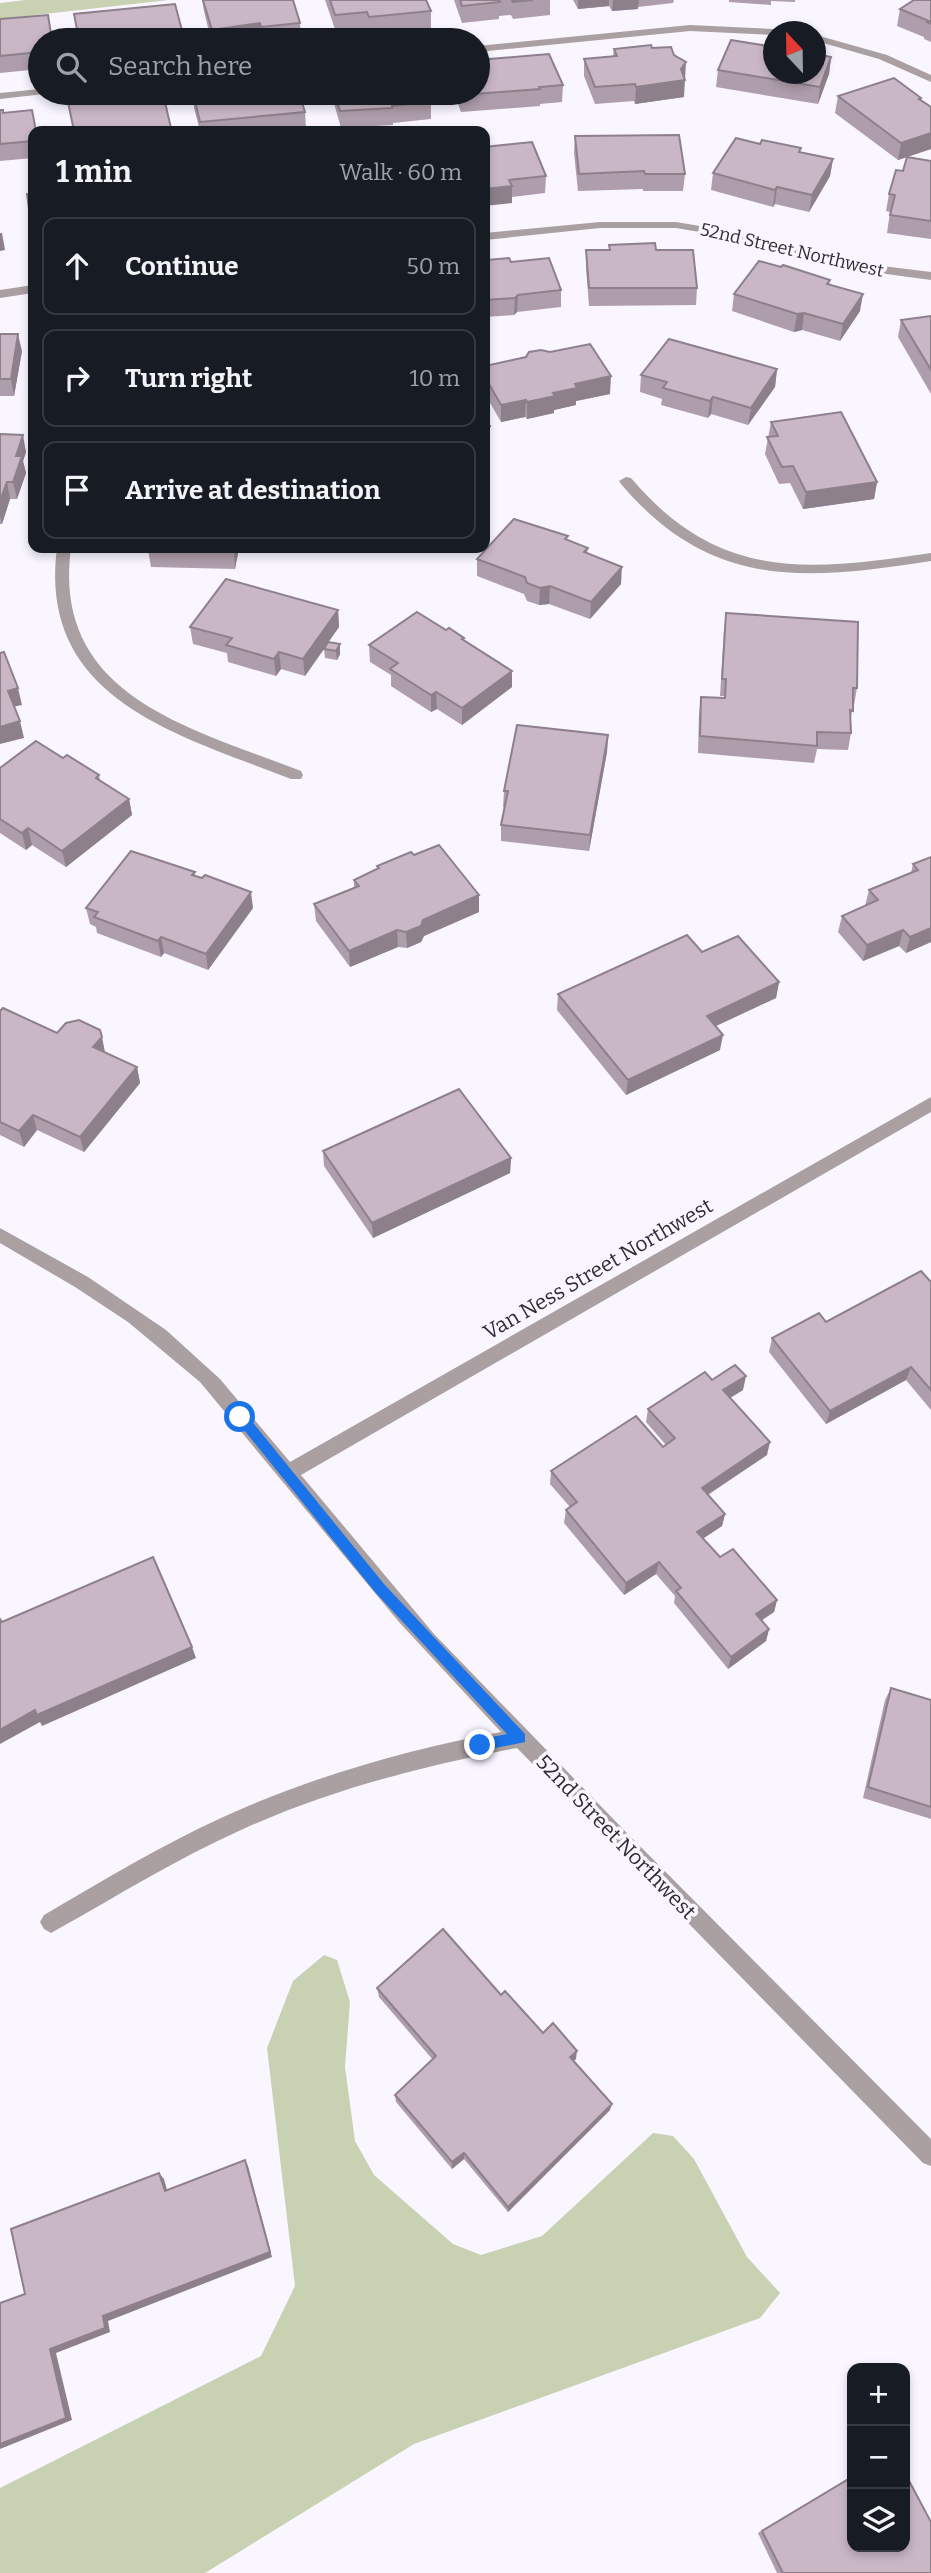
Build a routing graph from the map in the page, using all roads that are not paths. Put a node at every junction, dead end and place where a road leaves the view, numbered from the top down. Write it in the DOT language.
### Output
graph roads {
  1 [pos="763,31"];
  2 [pos="826,41"];
  3 [pos="490,48"];
  4 [pos="931,79"];
  5 [pos="28,93"];
  6 [pos="0,96"];
  7 [pos="490,236"];
  8 [pos="931,276"];
  9 [pos="28,290"];
  10 [pos="0,294"];
  11 [pos="626,481"];
  12 [pos="63,553"];
  13 [pos="931,557"];
  14 [pos="296,775"];
  15 [pos="931,1104"];
  16 [pos="0,1235"];
  17 [pos="288,1473"];
  18 [pos="520,1738"];
  19 [pos="51,1922"];
  20 [pos="931,2155"];
  1 -- 3 [label="street"];
  2 -- 4 [label="street"];
  5 -- 6 [label="street"];
  7 -- 8 [label="street, 52nd Street Northwest"];
  9 -- 10 [label="street"];
  11 -- 13 [label="street"];
  12 -- 14 [label="street"];
  15 -- 17 [label="street, Van Ness Street Northwest"];
  16 -- 17 [label="street, 52nd Street Northwest"];
  17 -- 18 [label="street, 52nd Street Northwest"];
  18 -- 19 [label="street"];
  18 -- 20 [label="street, 52nd Street Northwest"];
}
